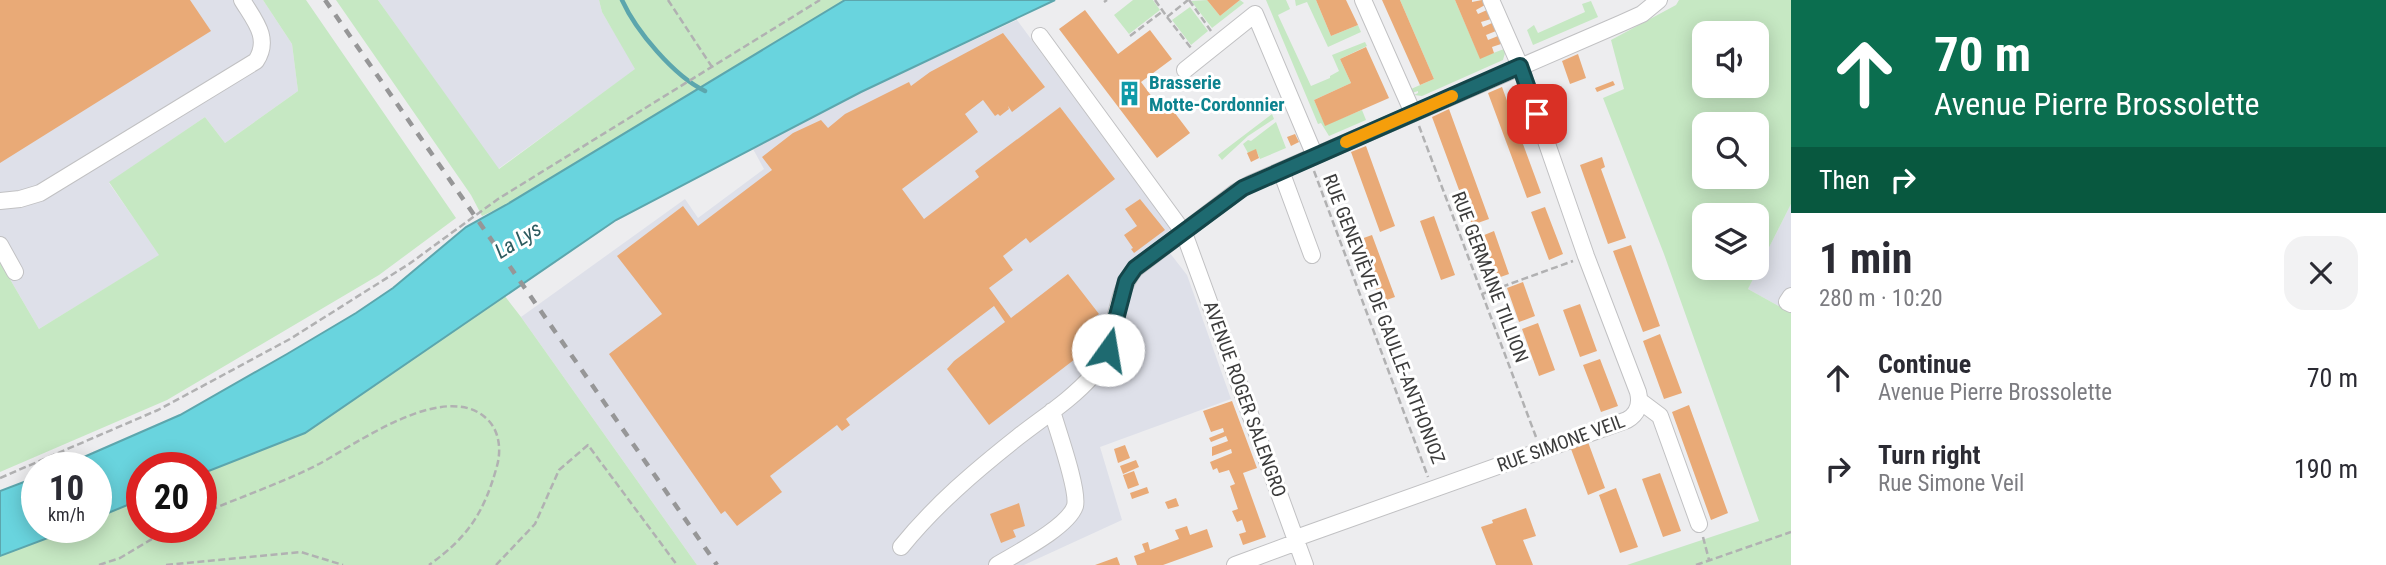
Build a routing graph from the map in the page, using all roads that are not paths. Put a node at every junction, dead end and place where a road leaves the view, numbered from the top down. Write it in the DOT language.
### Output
graph roads {
  1 [pos="242,0"];
  2 [pos="1363,0"];
  3 [pos="1491,0"];
  4 [pos="1658,0"];
  5 [pos="1040,36"];
  6 [pos="1520,66"];
  7 [pos="1185,69"];
  8 [pos="1413,113"];
  9 [pos="1312,157"];
  10 [pos="1281,171"];
  11 [pos="0,201"];
  12 [pos="1184,233"];
  13 [pos="0,245"];
  14 [pos="1312,255"];
  15 [pos="15,272"];
  16 [pos="1791,296"];
  17 [pos="1791,304"];
  18 [pos="1640,401"];
  19 [pos="1052,411"];
  20 [pos="1699,524"];
  21 [pos="1296,540"];
  22 [pos="901,547"];
  23 [pos="998,565"];
  24 [pos="1235,565"];
  25 [pos="1305,565"];
  1 -- 11 [label="street"];
  2 -- 8 [label="street"];
  3 -- 6 [label="street, RUE SIMONE VEIL"];
  4 -- 6 [label="street"];
  5 -- 12 [label="street, AVENUE ROGER SALENGRO"];
  6 -- 8 [label="street"];
  6 -- 18 [label="street, RUE SIMONE VEIL"];
  7 -- 9 [label="street"];
  8 -- 9 [label="street"];
  9 -- 10 [label="street"];
  10 -- 12 [label="street"];
  10 -- 14 [label="street"];
  12 -- 19 [label="street"];
  12 -- 21 [label="street, AVENUE ROGER SALENGRO"];
  13 -- 15 [label="street"];
  16 -- 17 [label="street"];
  18 -- 20 [label="street"];
  18 -- 21 [label="street, RUE SIMONE VEIL"];
  19 -- 22 [label="street"];
  19 -- 23 [label="street"];
  21 -- 24 [label="street, RUE SIMONE VEIL"];
  21 -- 25 [label="street, AVENUE ROGER SALENGRO"];
}
